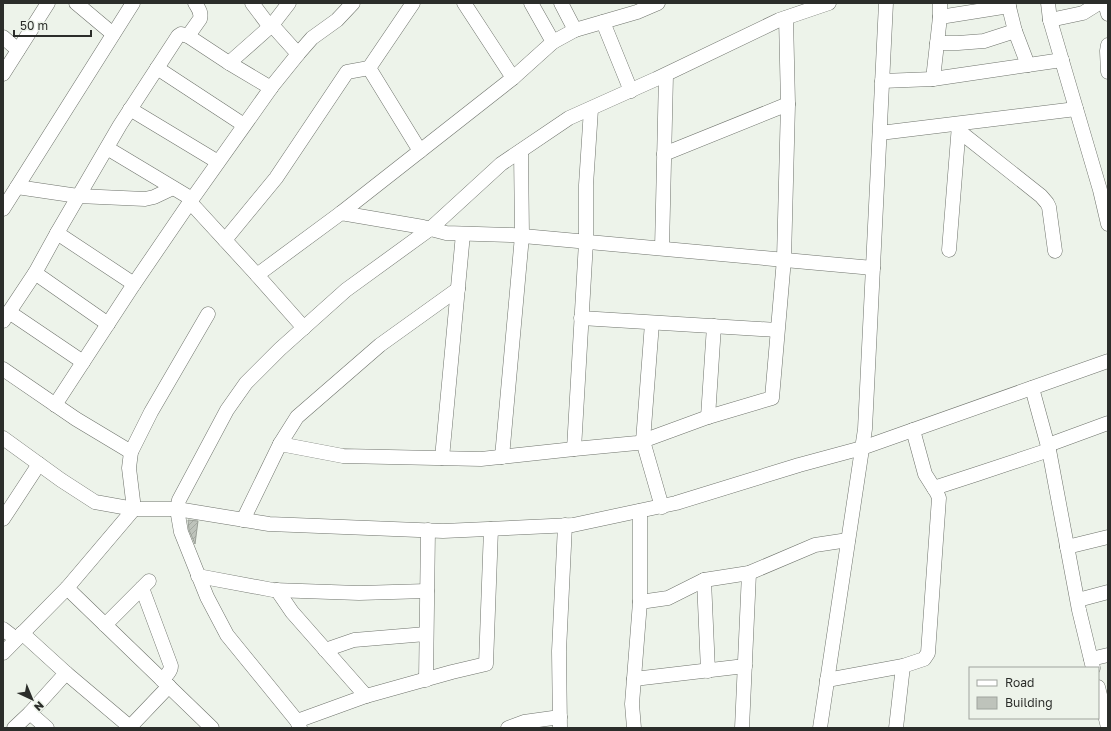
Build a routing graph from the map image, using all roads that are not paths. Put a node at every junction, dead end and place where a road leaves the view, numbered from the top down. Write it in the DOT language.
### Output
graph roads {
  1 [pos="48,3"];
  2 [pos="76,3"];
  3 [pos="133,3"];
  4 [pos="195,3"];
  5 [pos="252,3"];
  6 [pos="290,3"];
  7 [pos="353,3"];
  8 [pos="413,3"];
  9 [pos="464,3"];
  10 [pos="531,3"];
  11 [pos="561,3"];
  12 [pos="658,3"];
  13 [pos="829,3"];
  14 [pos="886,3"];
  15 [pos="1048,3"];
  16 [pos="1099,3"];
  17 [pos="1105,3"];
  18 [pos="1009,4"];
  19 [pos="940,10"];
  20 [pos="1108,14"];
  21 [pos="786,18"];
  22 [pos="1050,20"];
  23 [pos="603,22"];
  24 [pos="271,26"];
  25 [pos="575,30"];
  26 [pos="1015,31"];
  27 [pos="113,34"];
  28 [pos="188,36"];
  29 [pos="3,37"];
  30 [pos="553,42"];
  31 [pos="937,44"];
  32 [pos="1108,45"];
  33 [pos="18,50"];
  34 [pos="298,54"];
  35 [pos="1062,60"];
  36 [pos="229,63"];
  37 [pos="1028,65"];
  38 [pos="157,68"];
  39 [pos="369,68"];
  40 [pos="1108,72"];
  41 [pos="3,74"];
  42 [pos="666,75"];
  43 [pos="513,78"];
  44 [pos="933,78"];
  45 [pos="882,81"];
  46 [pos="270,88"];
  47 [pos="631,91"];
  48 [pos="788,104"];
  49 [pos="1076,108"];
  50 [pos="130,109"];
  51 [pos="591,109"];
  52 [pos="244,126"];
  53 [pos="959,127"];
  54 [pos="880,133"];
  55 [pos="107,148"];
  56 [pos="420,151"];
  57 [pos="521,151"];
  58 [pos="664,154"];
  59 [pos="218,162"];
  60 [pos="17,187"];
  61 [pos="173,188"];
  62 [pos="1104,189"];
  63 [pos="78,196"];
  64 [pos="191,200"];
  65 [pos="3,209"];
  66 [pos="340,213"];
  67 [pos="1108,224"];
  68 [pos="430,229"];
  69 [pos="57,233"];
  70 [pos="463,234"];
  71 [pos="522,236"];
  72 [pos="225,240"];
  73 [pos="586,242"];
  74 [pos="662,248"];
  75 [pos="949,250"];
  76 [pos="1055,251"];
  77 [pos="784,259"];
  78 [pos="873,268"];
  79 [pos="35,273"];
  80 [pos="257,274"];
  81 [pos="134,284"];
  82 [pos="458,289"];
  83 [pos="208,314"];
  84 [pos="6,317"];
  85 [pos="581,318"];
  86 [pos="652,323"];
  87 [pos="108,324"];
  88 [pos="714,326"];
  89 [pos="304,328"];
  90 [pos="777,330"];
  91 [pos="1108,361"];
  92 [pos="83,362"];
  93 [pos="3,369"];
  94 [pos="1032,388"];
  95 [pos="55,405"];
  96 [pos="708,417"];
  97 [pos="1108,423"];
  98 [pos="913,430"];
  99 [pos="3,438"];
  100 [pos="643,441"];
  101 [pos="280,444"];
  102 [pos="1048,447"];
  103 [pos="574,448"];
  104 [pos="862,448"];
  105 [pos="131,452"];
  106 [pos="502,457"];
  107 [pos="442,458"];
  108 [pos="39,464"];
  109 [pos="934,488"];
  110 [pos="662,506"];
  111 [pos="134,509"];
  112 [pos="177,509"];
  113 [pos="640,511"];
  114 [pos="3,519"];
  115 [pos="243,520"];
  116 [pos="565,525"];
  117 [pos="491,528"];
  118 [pos="428,530"];
  119 [pos="1108,537"];
  120 [pos="848,540"];
  121 [pos="1068,547"];
  122 [pos="749,573"];
  123 [pos="198,576"];
  124 [pos="704,580"];
  125 [pos="67,588"];
  126 [pos="277,590"];
  127 [pos="427,591"];
  128 [pos="1108,592"];
  129 [pos="1078,600"];
  130 [pos="640,602"];
  131 [pos="106,625"];
  132 [pos="3,629"];
  133 [pos="426,634"];
  134 [pos="19,636"];
  135 [pos="326,650"];
  136 [pos="3,652"];
  137 [pos="1108,655"];
  138 [pos="1092,664"];
  139 [pos="745,666"];
  140 [pos="903,666"];
  141 [pos="708,670"];
  142 [pos="66,673"];
  143 [pos="634,678"];
  144 [pos="426,680"];
  145 [pos="827,680"];
  146 [pos="165,683"];
  147 [pos="1099,691"];
  148 [pos="366,696"];
  149 [pos="30,713"];
  150 [pos="560,722"];
  151 [pos="299,724"];
  152 [pos="208,726"];
  153 [pos="1108,727"];
  154 [pos="14,728"];
  155 [pos="46,728"];
  156 [pos="130,728"];
  157 [pos="508,728"];
  158 [pos="634,728"];
  159 [pos="742,728"];
  160 [pos="820,728"];
  161 [pos="896,728"];
  1 -- 33 [label="street"];
  2 -- 27 [label="street"];
  3 -- 27 [label="street"];
  4 -- 28 [label="street"];
  5 -- 24 [label="street"];
  6 -- 24 [label="street"];
  7 -- 34 [label="street"];
  8 -- 39 [label="street"];
  9 -- 43 [label="street"];
  10 -- 30 [label="street"];
  11 -- 25 [label="street"];
  12 -- 23 [label="street"];
  13 -- 21 [label="street"];
  14 -- 45 [label="street"];
  15 -- 22 [label="street"];
  16 -- 22 [label="street"];
  17 -- 20 [label="street"];
  18 -- 19 [label="street"];
  18 -- 26 [label="street"];
  19 -- 31 [label="street"];
  21 -- 42 [label="street"];
  21 -- 48 [label="street"];
  22 -- 35 [label="street"];
  23 -- 25 [label="street"];
  23 -- 47 [label="street"];
  24 -- 34 [label="street"];
  24 -- 36 [label="street"];
  25 -- 30 [label="street"];
  26 -- 31 [label="street"];
  26 -- 37 [label="street"];
  27 -- 60 [label="street"];
  28 -- 36 [label="street"];
  28 -- 38 [label="street"];
  29 -- 33 [label="street"];
  30 -- 43 [label="street"];
  31 -- 44 [label="street"];
  32 -- 40 [label="street"];
  33 -- 41 [label="street"];
  34 -- 46 [label="street"];
  35 -- 37 [label="street"];
  35 -- 49 [label="street"];
  36 -- 46 [label="street"];
  37 -- 44 [label="street"];
  38 -- 50 [label="street"];
  38 -- 52 [label="street"];
  39 -- 56 [label="street"];
  39 -- 72 [label="street"];
  42 -- 47 [label="street"];
  42 -- 58 [label="street"];
  43 -- 56 [label="street"];
  44 -- 45 [label="street"];
  45 -- 54 [label="street"];
  46 -- 52 [label="street"];
  47 -- 51 [label="street"];
  48 -- 58 [label="street"];
  48 -- 77 [label="street"];
  49 -- 53 [label="street"];
  49 -- 62 [label="street"];
  50 -- 55 [label="street"];
  50 -- 59 [label="street"];
  51 -- 57 [label="street"];
  51 -- 73 [label="street"];
  52 -- 59 [label="street"];
  53 -- 54 [label="street"];
  53 -- 75 [label="street"];
  53 -- 76 [label="street"];
  54 -- 78 [label="street"];
  55 -- 61 [label="street"];
  55 -- 63 [label="street"];
  56 -- 66 [label="street"];
  57 -- 68 [label="street"];
  57 -- 71 [label="street"];
  58 -- 74 [label="street"];
  59 -- 64 [label="street"];
  60 -- 63 [label="street"];
  60 -- 65 [label="street"];
  61 -- 63 [label="street"];
  61 -- 64 [label="street"];
  62 -- 67 [label="street"];
  63 -- 69 [label="street"];
  64 -- 72 [label="street"];
  64 -- 81 [label="street"];
  66 -- 68 [label="street"];
  66 -- 80 [label="street"];
  68 -- 70 [label="street"];
  68 -- 89 [label="street"];
  69 -- 79 [label="street"];
  69 -- 81 [label="street"];
  70 -- 71 [label="street"];
  70 -- 82 [label="street"];
  71 -- 73 [label="street"];
  71 -- 106 [label="street"];
  72 -- 80 [label="street"];
  73 -- 74 [label="street"];
  73 -- 85 [label="street"];
  74 -- 77 [label="street"];
  77 -- 78 [label="street"];
  77 -- 90 [label="street"];
  78 -- 104 [label="street"];
  79 -- 84 [label="street"];
  79 -- 87 [label="street"];
  80 -- 89 [label="street"];
  81 -- 87 [label="street"];
  82 -- 101 [label="street"];
  82 -- 107 [label="street"];
  83 -- 105 [label="street"];
  84 -- 92 [label="street"];
  85 -- 86 [label="street"];
  85 -- 103 [label="street"];
  86 -- 88 [label="street"];
  86 -- 100 [label="street"];
  87 -- 92 [label="street"];
  88 -- 90 [label="street"];
  88 -- 96 [label="street"];
  89 -- 112 [label="street"];
  90 -- 96 [label="street"];
  91 -- 94 [label="street"];
  92 -- 95 [label="street"];
  93 -- 95 [label="street"];
  94 -- 98 [label="street"];
  94 -- 102 [label="street"];
  95 -- 105 [label="street"];
  96 -- 100 [label="street"];
  97 -- 102 [label="street"];
  98 -- 104 [label="street"];
  98 -- 109 [label="street"];
  99 -- 108 [label="street"];
  100 -- 103 [label="street"];
  100 -- 110 [label="street"];
  101 -- 107 [label="street"];
  101 -- 115 [label="street"];
  102 -- 109 [label="street"];
  102 -- 121 [label="street"];
  103 -- 106 [label="street"];
  104 -- 110 [label="street"];
  104 -- 120 [label="street"];
  105 -- 111 [label="street"];
  106 -- 107 [label="street"];
  108 -- 111 [label="street"];
  108 -- 114 [label="street"];
  109 -- 140 [label="street"];
  110 -- 113 [label="street"];
  111 -- 112 [label="street"];
  111 -- 125 [label="street"];
  112 -- 115 [label="street"];
  112 -- 123 [label="street"];
  113 -- 116 [label="street"];
  113 -- 130 [label="street"];
  115 -- 118 [label="street"];
  116 -- 117 [label="street"];
  116 -- 150 [label="street"];
  117 -- 118 [label="street"];
  117 -- 144 [label="street"];
  118 -- 127 [label="street"];
  119 -- 121 [label="street"];
  120 -- 122 [label="street"];
  120 -- 145 [label="street"];
  121 -- 129 [label="street"];
  122 -- 124 [label="street"];
  122 -- 139 [label="street"];
  123 -- 126 [label="street"];
  123 -- 151 [label="street"];
  124 -- 130 [label="street"];
  124 -- 141 [label="street"];
  125 -- 131 [label="street"];
  125 -- 134 [label="street"];
  126 -- 127 [label="street"];
  126 -- 135 [label="street"];
  127 -- 133 [label="street"];
  128 -- 129 [label="street"];
  129 -- 138 [label="street"];
  130 -- 143 [label="street"];
  131 -- 146 [label="street"];
  131 -- 146 [label="street"];
  132 -- 134 [label="street"];
  133 -- 135 [label="street"];
  133 -- 144 [label="street"];
  134 -- 136 [label="street"];
  134 -- 142 [label="street"];
  135 -- 148 [label="street"];
  137 -- 138 [label="street"];
  139 -- 141 [label="street"];
  139 -- 159 [label="street"];
  140 -- 145 [label="street"];
  140 -- 161 [label="street"];
  141 -- 143 [label="street"];
  142 -- 149 [label="street"];
  142 -- 156 [label="street"];
  143 -- 158 [label="street"];
  144 -- 148 [label="street"];
  145 -- 160 [label="street"];
  146 -- 152 [label="street"];
  146 -- 156 [label="street"];
  147 -- 153 [label="street"];
  148 -- 151 [label="street"];
  149 -- 154 [label="street"];
  149 -- 155 [label="street"];
  150 -- 157 [label="street"];
}
